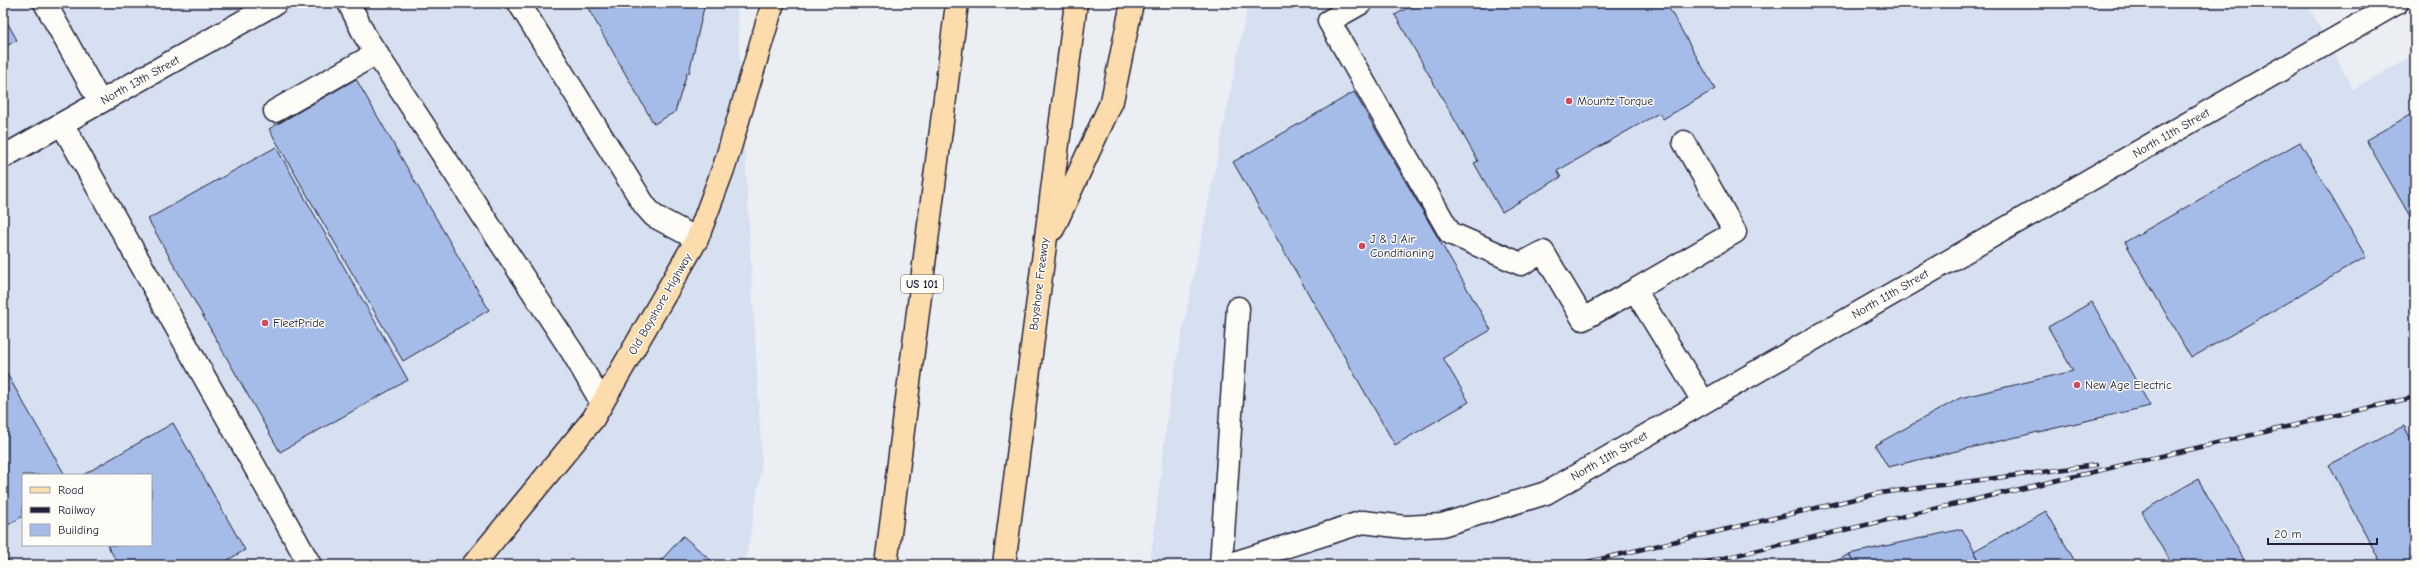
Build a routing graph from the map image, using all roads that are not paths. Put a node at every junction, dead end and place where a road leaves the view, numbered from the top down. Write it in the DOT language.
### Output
graph roads {
  1 [pos="45,3"];
  2 [pos="276,3"];
  3 [pos="349,3"];
  4 [pos="519,3"];
  5 [pos="773,3"];
  6 [pos="957,3"];
  7 [pos="1076,3"];
  8 [pos="1132,3"];
  9 [pos="1361,3"];
  10 [pos="2397,3"];
  11 [pos="377,53"];
  12 [pos="100,102"];
  13 [pos="275,112"];
  14 [pos="62,124"];
  15 [pos="1684,142"];
  16 [pos="3,157"];
  17 [pos="697,239"];
  18 [pos="1043,249"];
  19 [pos="1635,290"];
  20 [pos="1238,308"];
  21 [pos="1703,401"];
  22 [pos="602,403"];
  23 [pos="310,565"];
  24 [pos="473,565"];
  25 [pos="886,565"];
  26 [pos="1004,565"];
  27 [pos="1221,565"];
  28 [pos="1228,565"];
  1 -- 12 [label="street"];
  2 -- 12 [label="street, North 13th Street"];
  3 -- 11 [label="street"];
  4 -- 17 [label="street"];
  5 -- 17 [label="main road, Old Bayshore Highway"];
  6 -- 25 [label="main road, US 101"];
  7 -- 18 [label="main road, Bayshore Freeway"];
  8 -- 18 [label="main road"];
  9 -- 19 [label="street"];
  10 -- 21 [label="street, North 11th Street"];
  11 -- 13 [label="street"];
  11 -- 22 [label="street"];
  12 -- 14 [label="street, North 13th Street"];
  14 -- 16 [label="street, North 13th Street"];
  14 -- 23 [label="street"];
  15 -- 19 [label="street"];
  17 -- 22 [label="main road, Old Bayshore Highway"];
  18 -- 26 [label="main road, Bayshore Freeway"];
  19 -- 21 [label="street"];
  20 -- 27 [label="street"];
  21 -- 28 [label="street, North 11th Street"];
  22 -- 24 [label="main road, Old Bayshore Highway"];
}
